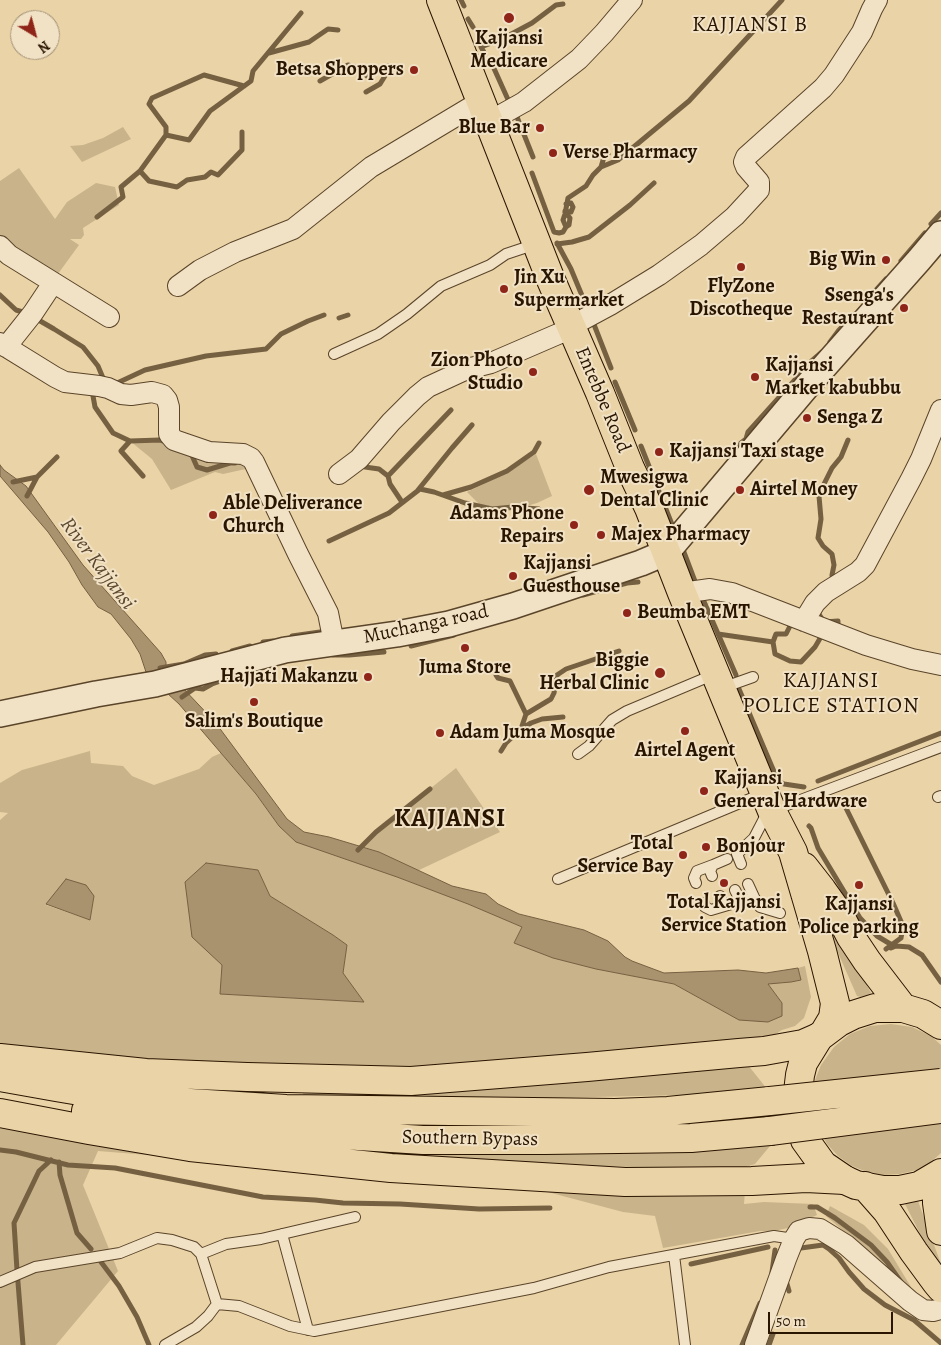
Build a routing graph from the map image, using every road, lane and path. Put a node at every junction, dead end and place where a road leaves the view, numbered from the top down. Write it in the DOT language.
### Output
graph roads {
  1 [pos="442,0"];
  2 [pos="632,0"];
  3 [pos="877,0"];
  4 [pos="485,111"];
  5 [pos="941,234"];
  6 [pos="537,244"];
  7 [pos="0,246"];
  8 [pos="53,283"];
  9 [pos="178,286"];
  10 [pos="109,317"];
  11 [pos="571,327"];
  12 [pos="3,345"];
  13 [pos="334,354"];
  14 [pos="940,416"];
  15 [pos="339,474"];
  16 [pos="667,552"];
  17 [pos="682,593"];
  18 [pos="804,621"];
  19 [pos="334,643"];
  20 [pos="941,665"];
  21 [pos="754,677"];
  22 [pos="718,681"];
  23 [pos="0,714"];
  24 [pos="941,747"];
  25 [pos="578,754"];
  26 [pos="769,803"];
  27 [pos="793,852"];
  28 [pos="713,865"];
  29 [pos="712,876"];
  30 [pos="558,879"];
  31 [pos="696,883"];
  32 [pos="748,884"];
  33 [pos="735,890"];
  34 [pos="720,896"];
  35 [pos="748,899"];
  36 [pos="704,903"];
  37 [pos="728,905"];
  38 [pos="780,913"];
  39 [pos="903,1008"];
  40 [pos="941,1024"];
  41 [pos="822,1035"];
  42 [pos="0,1058"];
  43 [pos="0,1076"];
  44 [pos="941,1083"];
  45 [pos="0,1097"];
  46 [pos="941,1109"];
  47 [pos="0,1113"];
  48 [pos="941,1173"];
  49 [pos="855,1183"];
  50 [pos="356,1217"];
  51 [pos="941,1231"];
  52 [pos="282,1234"];
  53 [pos="794,1238"];
  54 [pos="201,1254"];
  55 [pos="674,1255"];
  56 [pos="3,1280"];
  57 [pos="941,1288"];
  58 [pos="217,1304"];
  59 [pos="941,1309"];
  60 [pos="308,1330"];
  61 [pos="165,1345"];
  62 [pos="685,1345"];
  63 [pos="755,1345"];
  1 -- 4 [label="main road, Entebbe Road"];
  2 -- 4 [label="street"];
  3 -- 11 [label="street"];
  4 -- 6 [label="main road, Entebbe Road"];
  4 -- 9 [label="street"];
  5 -- 16 [label="street"];
  6 -- 11 [label="main road, Entebbe Road"];
  6 -- 13 [label="lane"];
  7 -- 8 [label="street"];
  8 -- 10 [label="street"];
  8 -- 12 [label="street"];
  11 -- 15 [label="street"];
  11 -- 16 [label="main road, Entebbe Road"];
  12 -- 19 [label="street"];
  14 -- 18 [label="street"];
  16 -- 17 [label="main road, Entebbe Road"];
  16 -- 19 [label="street, Muchanga road"];
  17 -- 18 [label="street"];
  17 -- 22 [label="main road, Entebbe Road"];
  18 -- 20 [label="street"];
  19 -- 23 [label="street, Muchanga road"];
  21 -- 22 [label="lane"];
  22 -- 25 [label="lane"];
  22 -- 26 [label="main road, Entebbe Road"];
  24 -- 26 [label="lane"];
  26 -- 27 [label="main road, Entebbe Road"];
  26 -- 28 [label="lane"];
  26 -- 30 [label="lane"];
  27 -- 39 [label="main road"];
  27 -- 41 [label="main road"];
  28 -- 29 [label="lane"];
  28 -- 31 [label="lane"];
  32 -- 35 [label="lane"];
  33 -- 35 [label="lane"];
  34 -- 37 [label="lane"];
  35 -- 37 [label="lane"];
  35 -- 38 [label="lane"];
  36 -- 37 [label="lane"];
  39 -- 40 [label="main road"];
  39 -- 41 [label="main road"];
  41 -- 42 [label="main road"];
  41 -- 49 [label="main road"];
  43 -- 44 [label="main road, Southern Bypass, bridge"];
  45 -- 46 [label="main road, Southern Bypass, bridge"];
  47 -- 49 [label="main road"];
  48 -- 49 [label="main road"];
  48 -- 51 [label="main road"];
  49 -- 57 [label="main road"];
  50 -- 52 [label="lane"];
  52 -- 54 [label="lane"];
  52 -- 60 [label="lane"];
  53 -- 55 [label="lane"];
  53 -- 59 [label="street"];
  53 -- 63 [label="street"];
  54 -- 56 [label="lane"];
  54 -- 58 [label="lane"];
  55 -- 60 [label="lane"];
  55 -- 62 [label="lane"];
  58 -- 60 [label="lane"];
  58 -- 61 [label="lane"];
}
